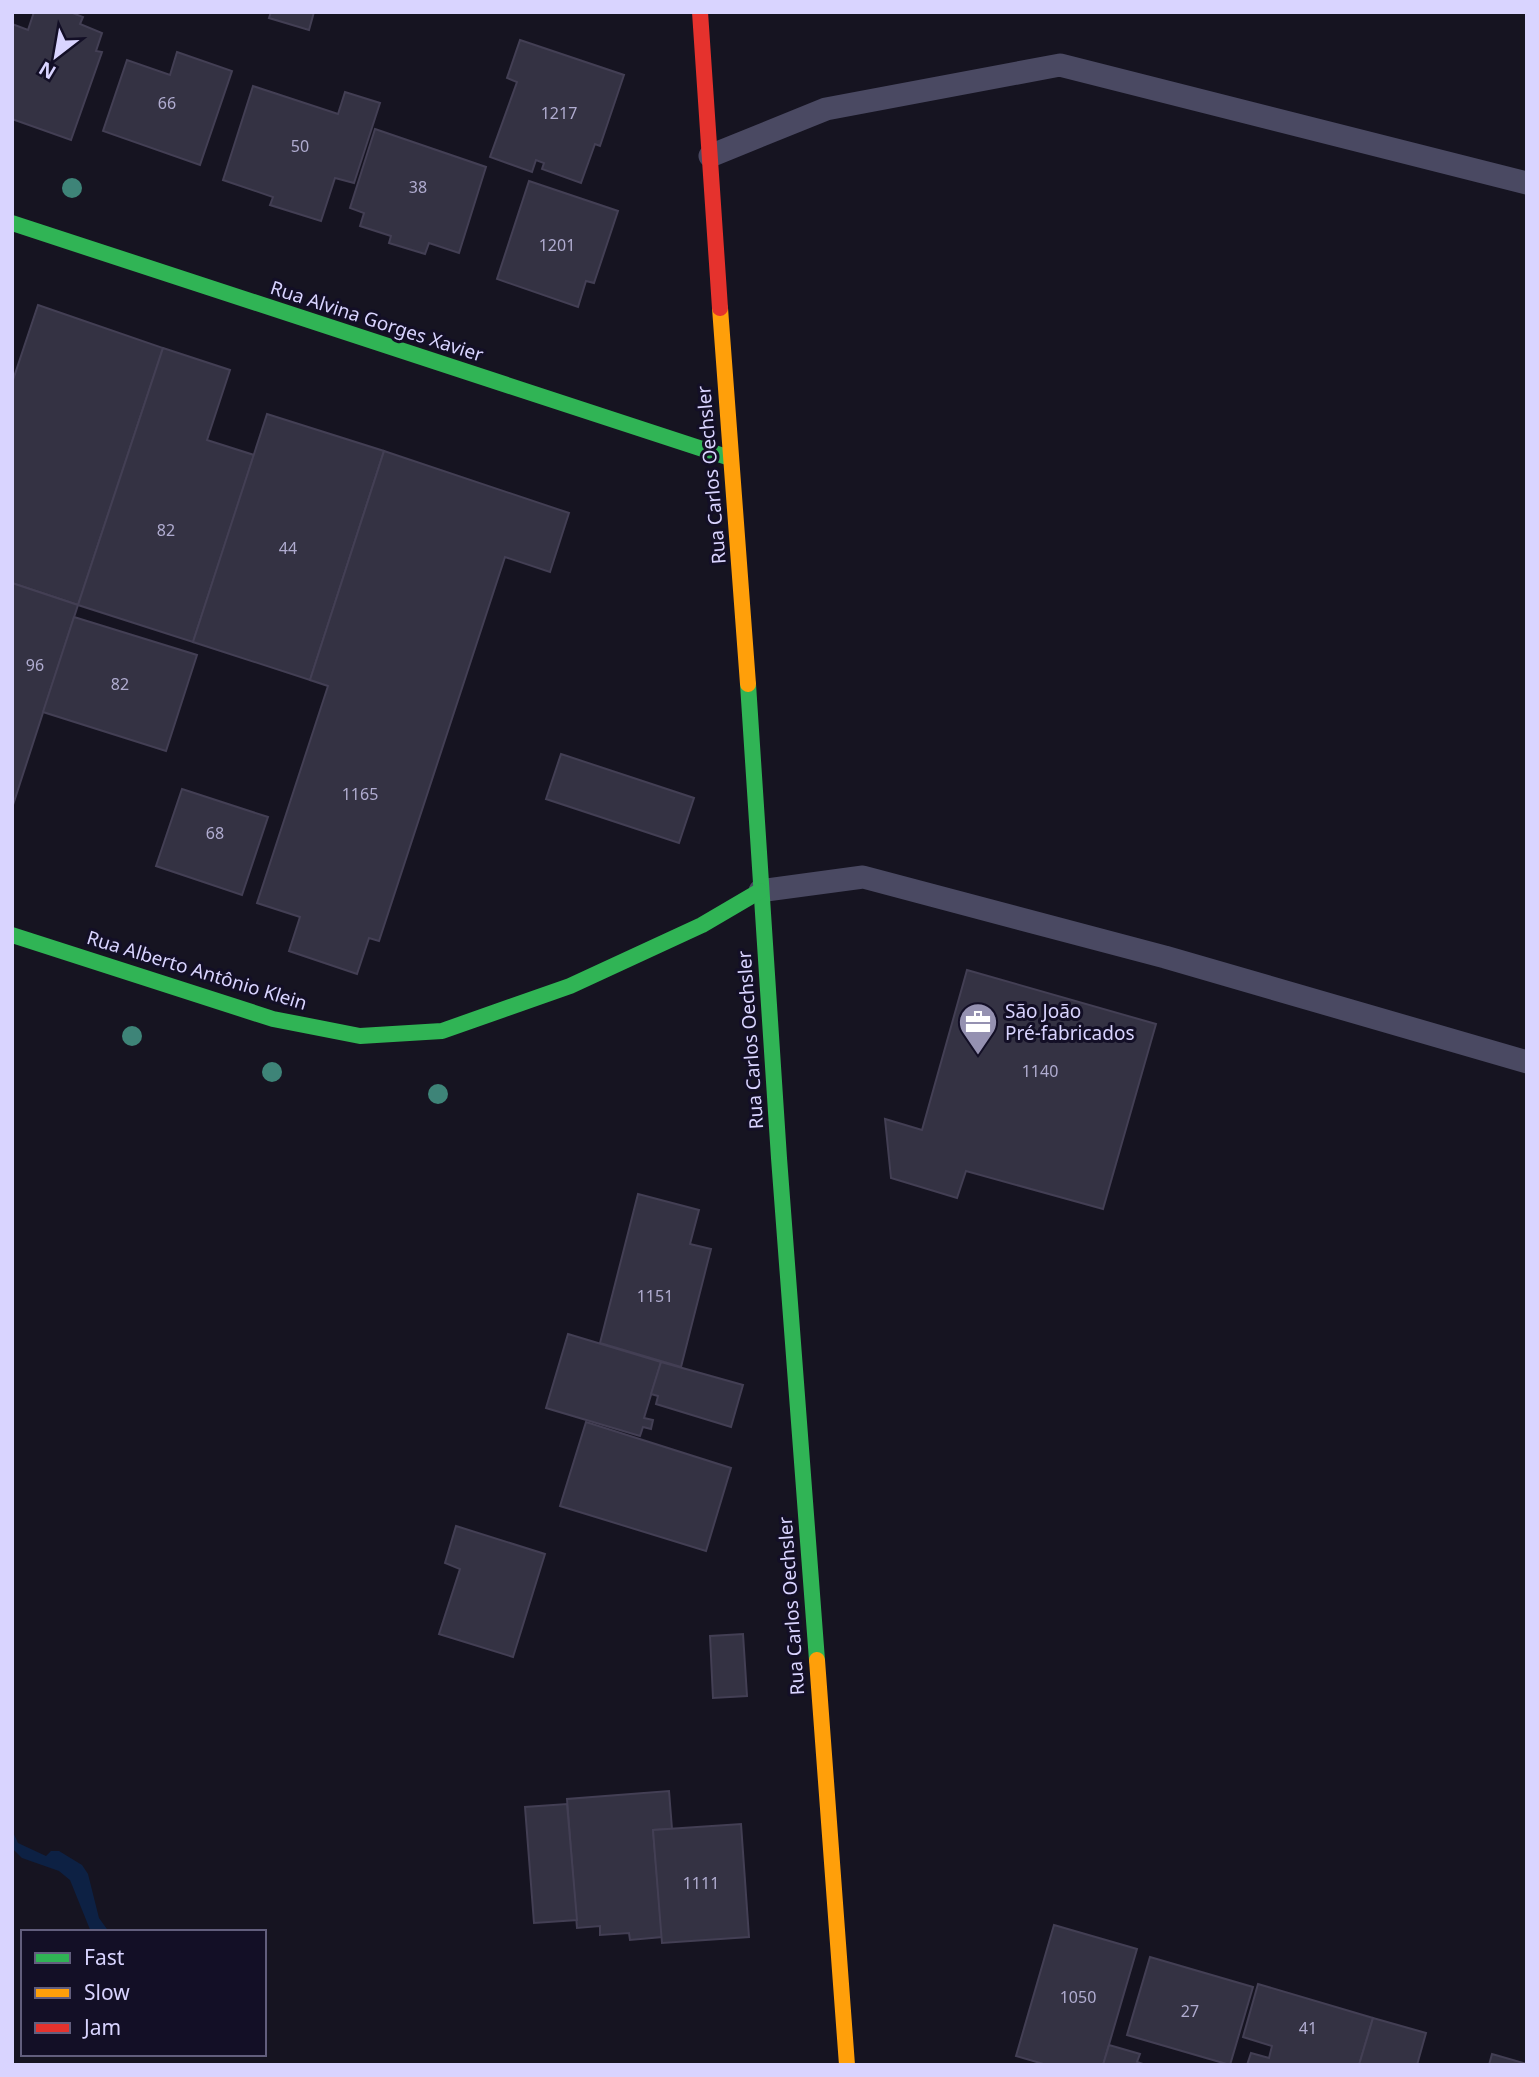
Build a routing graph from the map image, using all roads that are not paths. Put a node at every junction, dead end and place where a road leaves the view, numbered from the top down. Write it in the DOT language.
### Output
graph roads {
  1 [pos="700,12"];
  2 [pos="710,156"];
  3 [pos="1527,183"];
  4 [pos="12,223"];
  5 [pos="730,458"];
  6 [pos="760,891"];
  7 [pos="12,935"];
  8 [pos="1527,1062"];
  9 [pos="847,2065"];
  1 -- 2 [label="main road, Rua Carlos Oechsler"];
  2 -- 3 [label="lane"];
  2 -- 5 [label="main road, Rua Carlos Oechsler"];
  4 -- 5 [label="main road, Rua Alvina Gorges Xavier"];
  5 -- 6 [label="main road, Rua Carlos Oechsler"];
  6 -- 7 [label="main road, Rua Alberto Antônio Klein"];
  6 -- 8 [label="lane"];
  6 -- 9 [label="main road, Rua Carlos Oechsler"];
}
